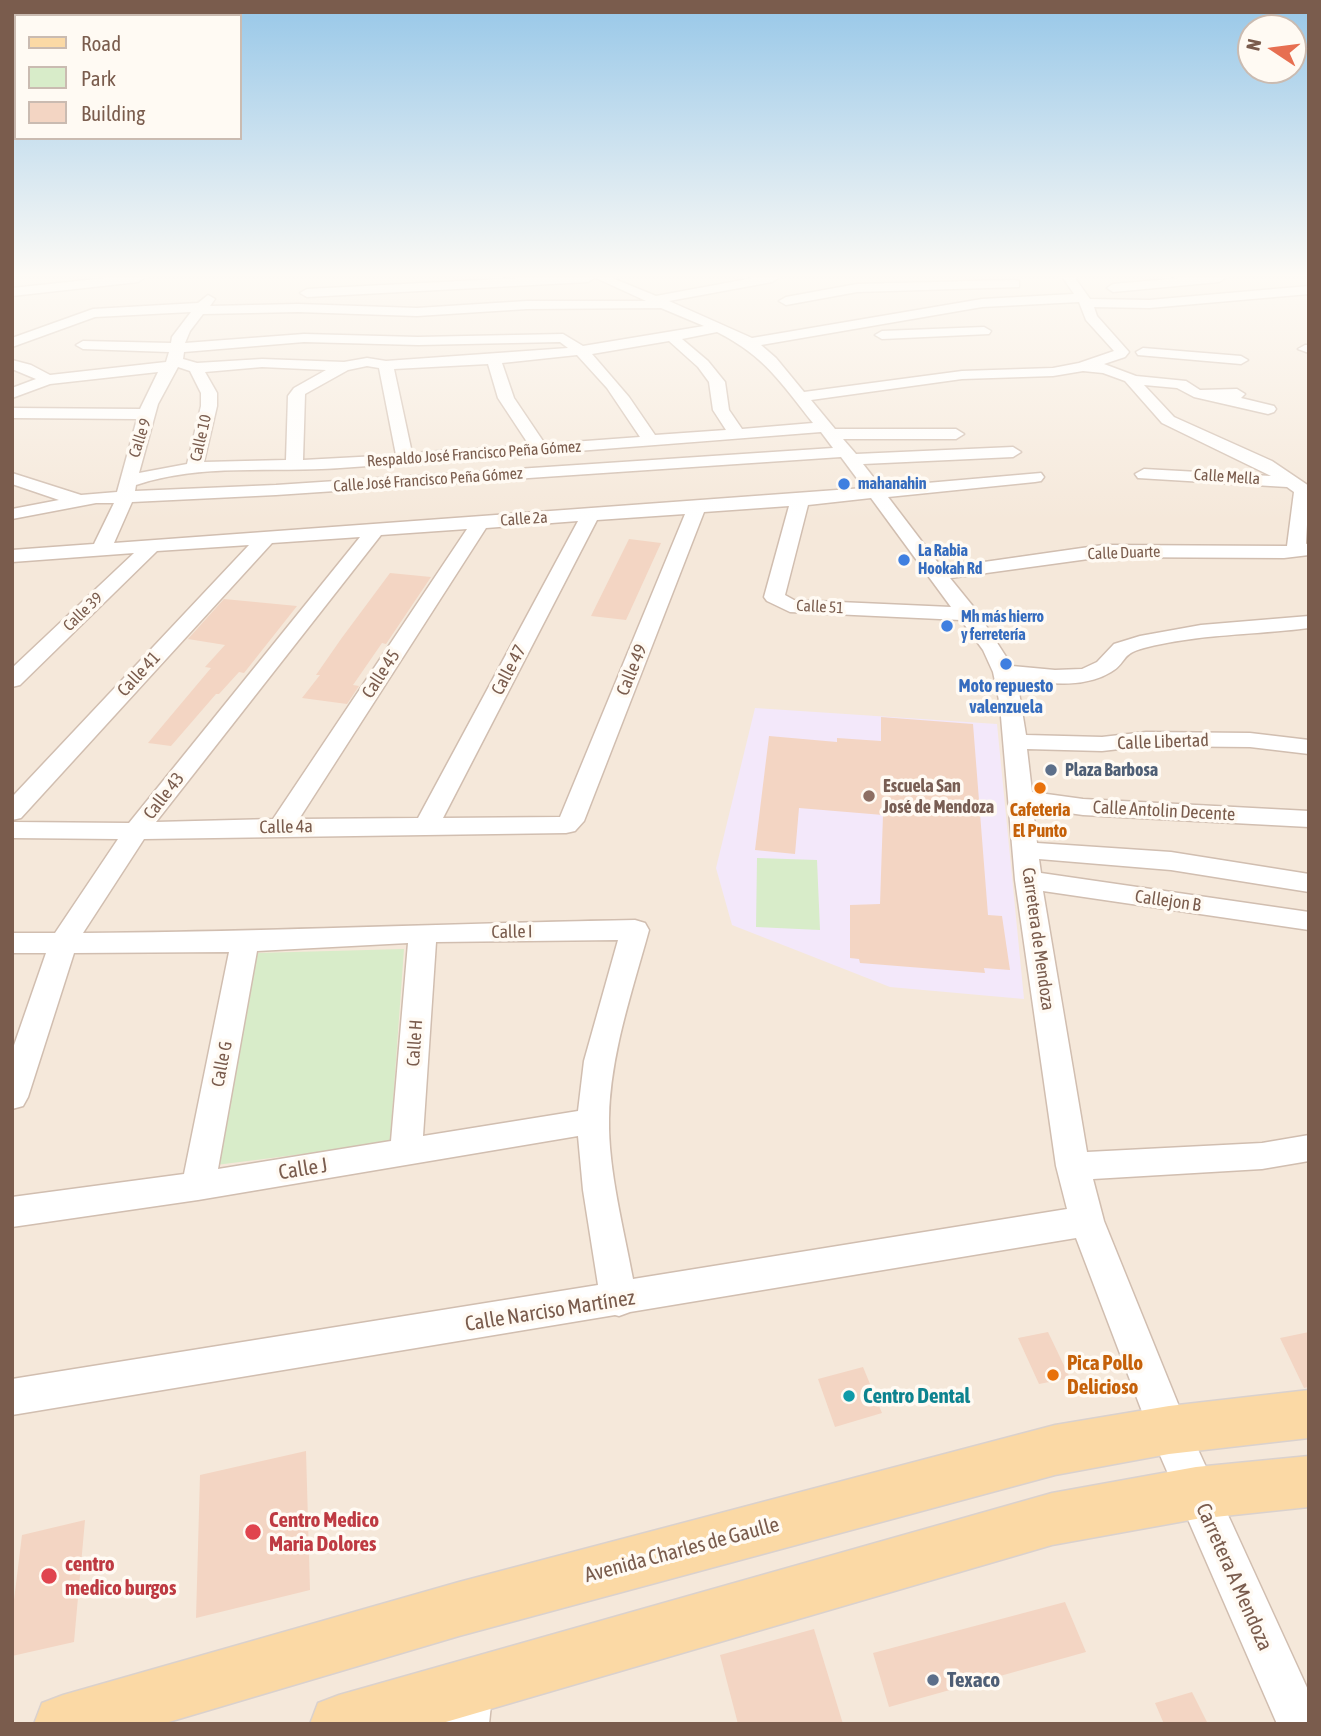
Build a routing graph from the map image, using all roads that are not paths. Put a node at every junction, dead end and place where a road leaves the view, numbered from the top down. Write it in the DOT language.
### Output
graph roads {
  1 [pos="159,359"];
  2 [pos="174,359"];
  3 [pos="180,359"];
  4 [pos="370,359"];
  5 [pos="506,359"];
  6 [pos="587,359"];
  7 [pos="697,359"];
  8 [pos="769,359"];
  9 [pos="1102,359"];
  10 [pos="1229,359"];
  11 [pos="494,360"];
  12 [pos="1241,360"];
  13 [pos="367,362"];
  14 [pos="12,364"];
  15 [pos="386,365"];
  16 [pos="344,366"];
  17 [pos="1082,367"];
  18 [pos="196,368"];
  19 [pos="48,380"];
  20 [pos="1135,380"];
  21 [pos="12,393"];
  22 [pos="1237,394"];
  23 [pos="1215,395"];
  24 [pos="802,397"];
  25 [pos="1268,409"];
  26 [pos="12,413"];
  27 [pos="148,414"];
  28 [pos="737,434"];
  29 [pos="956,434"];
  30 [pos="651,442"];
  31 [pos="837,443"];
  32 [pos="540,449"];
  33 [pos="1013,452"];
  34 [pos="405,459"];
  35 [pos="294,466"];
  36 [pos="194,469"];
  37 [pos="1144,474"];
  38 [pos="1035,477"];
  39 [pos="12,478"];
  40 [pos="1289,482"];
  41 [pos="1309,486"];
  42 [pos="125,491"];
  43 [pos="876,493"];
  44 [pos="79,500"];
  45 [pos="800,500"];
  46 [pos="698,506"];
  47 [pos="12,514"];
  48 [pos="591,514"];
  49 [pos="481,522"];
  50 [pos="376,528"];
  51 [pos="267,537"];
  52 [pos="154,544"];
  53 [pos="102,548"];
  54 [pos="1303,549"];
  55 [pos="39,554"];
  56 [pos="12,556"];
  57 [pos="939,574"];
  58 [pos="12,577"];
  59 [pos="969,614"];
  60 [pos="1309,621"];
  61 [pos="1004,672"];
  62 [pos="12,680"];
  63 [pos="1016,742"];
  64 [pos="1309,747"];
  65 [pos="1020,798"];
  66 [pos="12,812"];
  67 [pos="1309,819"];
  68 [pos="426,826"];
  69 [pos="559,826"];
  70 [pos="281,827"];
  71 [pos="12,830"];
  72 [pos="136,831"];
  73 [pos="1025,850"];
  74 [pos="1028,880"];
  75 [pos="1309,883"];
  76 [pos="1309,921"];
  77 [pos="424,933"];
  78 [pos="64,941"];
  79 [pos="245,942"];
  80 [pos="12,943"];
  81 [pos="12,1097"];
  82 [pos="593,1121"];
  83 [pos="1309,1148"];
  84 [pos="406,1153"];
  85 [pos="1073,1166"];
  86 [pos="198,1186"];
  87 [pos="12,1212"];
  88 [pos="1087,1221"];
  89 [pos="620,1300"];
  90 [pos="12,1398"];
  91 [pos="1309,1414"];
  92 [pos="1169,1430"];
  93 [pos="1309,1481"];
  94 [pos="1196,1493"];
  95 [pos="468,1704"];
  96 [pos="63,1724"];
  97 [pos="339,1724"];
  98 [pos="1300,1724"];
  1 -- 19 [label="street"];
  2 -- 27 [label="street, Calle 9"];
  3 -- 18 [label="street"];
  4 -- 13 [label="street"];
  5 -- 11 [label="street"];
  6 -- 30 [label="street"];
  7 -- 28 [label="street"];
  8 -- 24 [label="street, Carretera de Mendoza"];
  9 -- 17 [label="street"];
  10 -- 12 [label="street"];
  11 -- 15 [label="street"];
  11 -- 32 [label="street"];
  13 -- 15 [label="street"];
  13 -- 16 [label="street"];
  14 -- 19 [label="street"];
  15 -- 34 [label="street"];
  16 -- 18 [label="street"];
  16 -- 35 [label="street"];
  17 -- 20 [label="street"];
  17 -- 24 [label="street"];
  18 -- 36 [label="street, Calle 10"];
  19 -- 21 [label="street"];
  20 -- 23 [label="street"];
  20 -- 40 [label="street"];
  22 -- 23 [label="street"];
  23 -- 25 [label="street"];
  24 -- 31 [label="street, Carretera de Mendoza"];
  26 -- 27 [label="street"];
  27 -- 42 [label="street, Calle 9"];
  28 -- 30 [label="street, Respaldo José Francisco Peña Gómez"];
  28 -- 31 [label="street, Respaldo José Francisco Peña Gómez"];
  29 -- 31 [label="street"];
  30 -- 32 [label="street, Respaldo José Francisco Peña Gómez"];
  31 -- 33 [label="street"];
  31 -- 42 [label="street, Calle José Francisco Peña Gómez"];
  31 -- 43 [label="street, Carretera de Mendoza"];
  32 -- 34 [label="street, Respaldo José Francisco Peña Gómez"];
  34 -- 35 [label="street, Respaldo José Francisco Peña Gómez"];
  35 -- 36 [label="street, Respaldo José Francisco Peña Gómez"];
  36 -- 42 [label="street, Respaldo José Francisco Peña Gómez"];
  37 -- 40 [label="street, Calle Mella"];
  38 -- 43 [label="street, Calle 2a"];
  39 -- 44 [label="street"];
  40 -- 41 [label="street, Calle Mella"];
  40 -- 54 [label="street"];
  42 -- 44 [label="street, Calle José Francisco Peña Gómez"];
  42 -- 53 [label="street, Calle 9"];
  43 -- 45 [label="street, Calle 2a"];
  43 -- 57 [label="street, Carretera de Mendoza"];
  44 -- 47 [label="street, Calle José Francisco Peña Gómez"];
  45 -- 46 [label="street, Calle 2a"];
  45 -- 59 [label="street, Calle 51"];
  46 -- 48 [label="street, Calle 2a"];
  46 -- 69 [label="street, Calle 49"];
  48 -- 49 [label="street, Calle 2a"];
  48 -- 68 [label="street, Calle 47"];
  49 -- 50 [label="street, Calle 2a"];
  49 -- 70 [label="street, Calle 45"];
  50 -- 51 [label="street, Calle 2a"];
  50 -- 72 [label="street, Calle 43"];
  51 -- 52 [label="street, Calle 2a"];
  51 -- 66 [label="street, Calle 41"];
  52 -- 53 [label="street, Calle 2a"];
  52 -- 62 [label="street, Calle 39"];
  53 -- 55 [label="street, Calle 2a"];
  54 -- 57 [label="street, Calle Duarte"];
  55 -- 56 [label="street, Calle 2a"];
  55 -- 58 [label="street"];
  57 -- 59 [label="street, Carretera de Mendoza"];
  59 -- 61 [label="street, Carretera de Mendoza"];
  60 -- 61 [label="street"];
  61 -- 63 [label="street, Carretera de Mendoza"];
  63 -- 64 [label="street, Calle Libertad"];
  63 -- 65 [label="street, Carretera de Mendoza"];
  65 -- 67 [label="street, Calle Antolin Decente"];
  65 -- 73 [label="street, Carretera de Mendoza"];
  68 -- 69 [label="street, Calle 4a"];
  68 -- 70 [label="street, Calle 4a"];
  70 -- 72 [label="street, Calle 4a"];
  71 -- 72 [label="street, Calle 4a"];
  72 -- 78 [label="street, Calle 43"];
  73 -- 74 [label="street, Carretera de Mendoza"];
  73 -- 75 [label="street"];
  74 -- 76 [label="street, Callejon B"];
  74 -- 85 [label="street, Carretera de Mendoza"];
  77 -- 79 [label="street, Calle I"];
  77 -- 82 [label="street, Calle I"];
  77 -- 84 [label="street, Calle H"];
  78 -- 79 [label="street, Calle I"];
  78 -- 80 [label="street, Calle I"];
  78 -- 81 [label="street, Calle 43"];
  79 -- 86 [label="street, Calle G"];
  82 -- 84 [label="street, Calle J"];
  82 -- 89 [label="street, Calle I"];
  83 -- 85 [label="street"];
  84 -- 86 [label="street, Calle J"];
  85 -- 88 [label="street, Carretera de Mendoza"];
  86 -- 87 [label="street, Calle J"];
  88 -- 89 [label="street, Calle Narciso Martínez"];
  88 -- 92 [label="street, Carretera de Mendoza"];
  89 -- 90 [label="street, Calle Narciso Martínez"];
  91 -- 92 [label="main road, Avenida Charles de Gaulle"];
  92 -- 94 [label="street, Carretera A Mendoza"];
  92 -- 96 [label="main road, Avenida Charles de Gaulle"];
  93 -- 94 [label="main road"];
  94 -- 95 [label="main road"];
  94 -- 98 [label="street, Carretera A Mendoza"];
  95 -- 97 [label="main road"];
}
